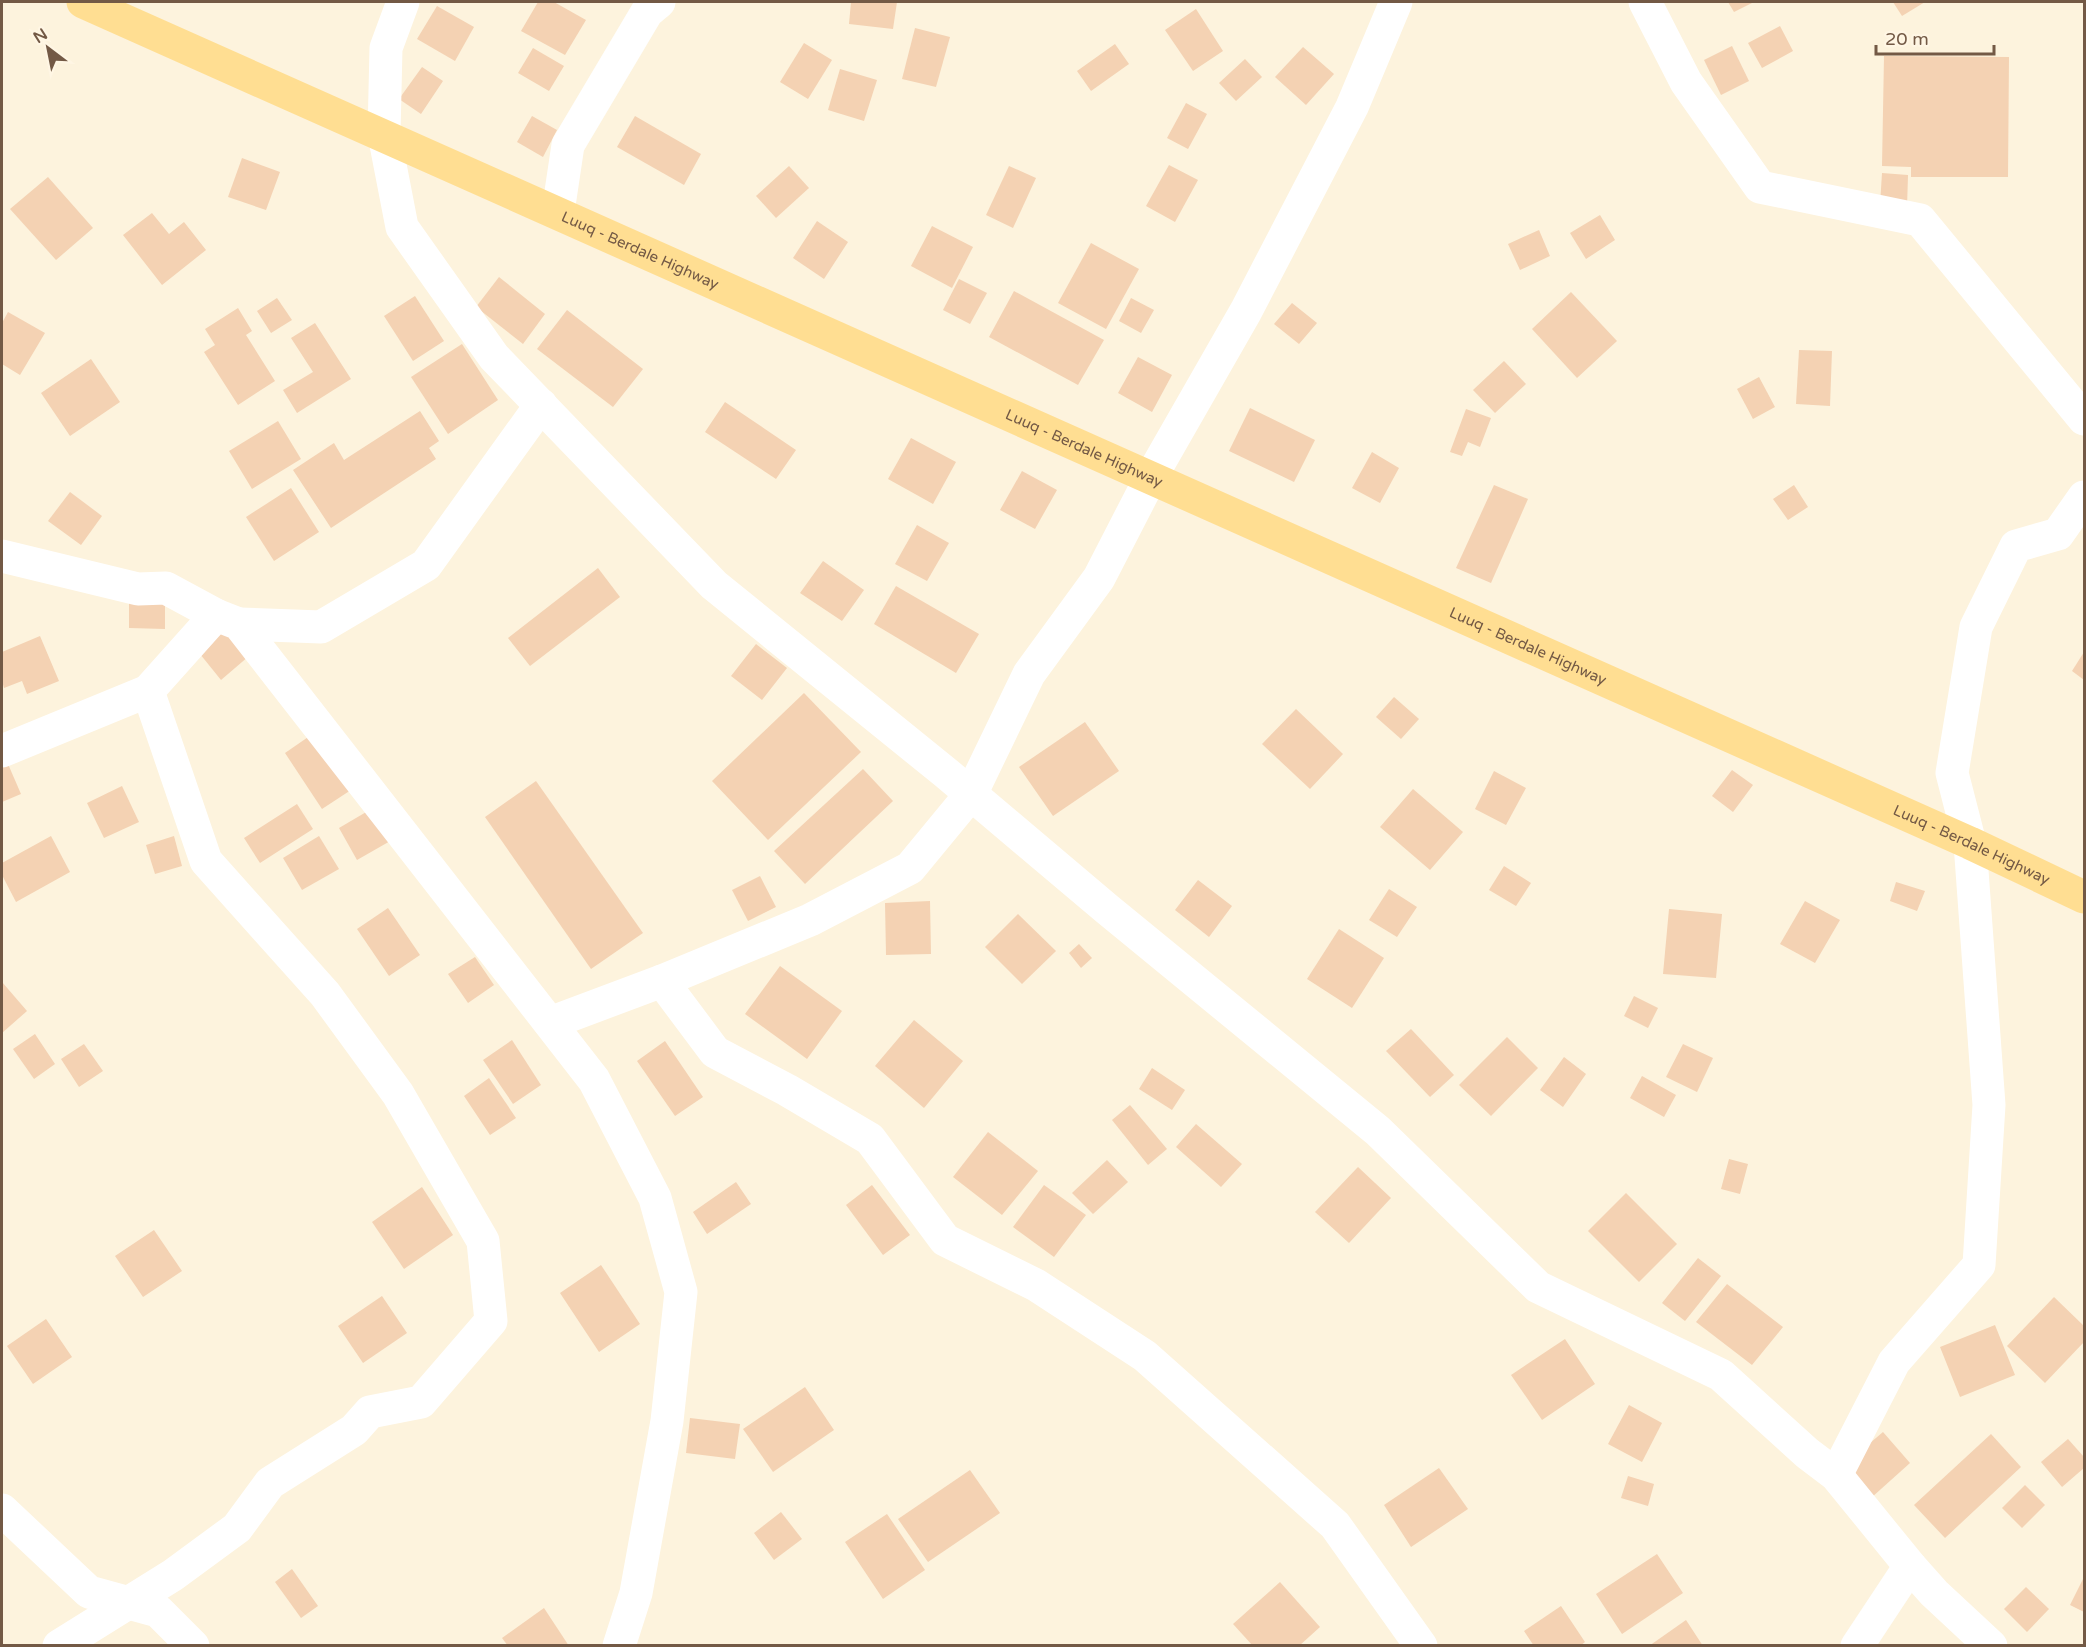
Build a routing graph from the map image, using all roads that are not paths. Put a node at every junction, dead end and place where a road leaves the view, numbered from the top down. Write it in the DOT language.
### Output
graph roads {
  1 [pos="83,2"];
  2 [pos="404,2"];
  3 [pos="659,2"];
  4 [pos="1396,2"];
  5 [pos="1645,2"];
  6 [pos="384,134"];
  7 [pos="558,212"];
  8 [pos="541,405"];
  9 [pos="2085,419"];
  10 [pos="1151,477"];
  11 [pos="2085,497"];
  12 [pos="2,556"];
  13 [pos="228,620"];
  14 [pos="148,691"];
  15 [pos="2,751"];
  16 [pos="972,794"];
  17 [pos="1970,843"];
  18 [pos="2085,897"];
  19 [pos="662,981"];
  20 [pos="550,1023"];
  21 [pos="1836,1475"];
  22 [pos="2,1510"];
  23 [pos="1910,1566"];
  24 [pos="128,1603"];
  25 [pos="59,1646"];
  26 [pos="193,1646"];
  27 [pos="619,1646"];
  28 [pos="1421,1646"];
  29 [pos="1857,1646"];
  30 [pos="1991,1646"];
  1 -- 6 [label="main road, Luuq - Berdale Highway"];
  2 -- 6 [label="street"];
  3 -- 7 [label="street"];
  4 -- 10 [label="street"];
  5 -- 9 [label="street"];
  6 -- 7 [label="main road, Luuq - Berdale Highway"];
  6 -- 8 [label="street"];
  7 -- 10 [label="main road, Luuq - Berdale Highway"];
  8 -- 13 [label="street"];
  8 -- 16 [label="street"];
  10 -- 16 [label="street"];
  10 -- 17 [label="main road, Luuq - Berdale Highway"];
  11 -- 17 [label="street"];
  12 -- 13 [label="street"];
  13 -- 14 [label="street"];
  13 -- 20 [label="street"];
  14 -- 15 [label="street"];
  14 -- 24 [label="street"];
  16 -- 19 [label="street"];
  16 -- 21 [label="street"];
  17 -- 18 [label="main road, Luuq - Berdale Highway"];
  17 -- 21 [label="street"];
  19 -- 20 [label="street"];
  19 -- 28 [label="street"];
  20 -- 27 [label="street"];
  21 -- 23 [label="street"];
  22 -- 24 [label="street"];
  23 -- 29 [label="street"];
  23 -- 30 [label="street"];
  24 -- 25 [label="street"];
  24 -- 26 [label="street"];
}
